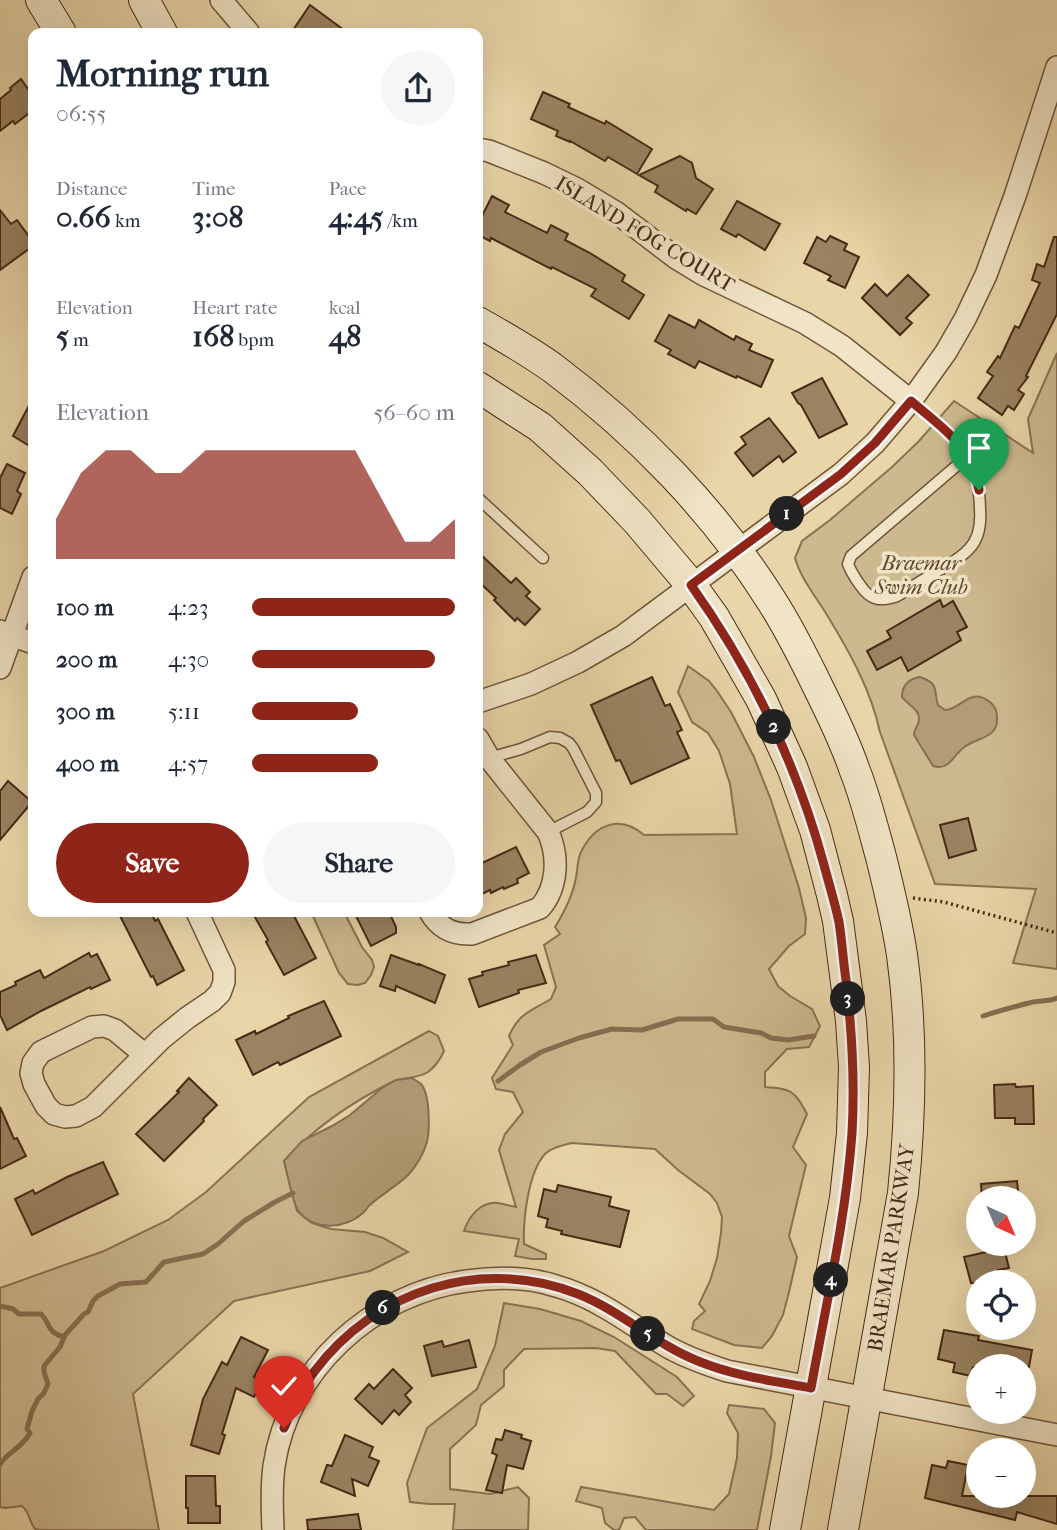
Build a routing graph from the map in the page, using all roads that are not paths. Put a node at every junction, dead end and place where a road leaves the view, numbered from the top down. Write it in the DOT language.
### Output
graph roads {
  1 [pos="41,0"];
  2 [pos="144,0"];
  3 [pos="221,0"];
  4 [pos="58,28"];
  5 [pos="159,28"];
  6 [pos="245,28"];
  7 [pos="1057,67"];
  8 [pos="483,150"];
  9 [pos="483,325"];
  10 [pos="483,390"];
  11 [pos="911,401"];
  12 [pos="968,456"];
  13 [pos="483,503"];
  14 [pos="737,552"];
  15 [pos="543,558"];
  16 [pos="691,585"];
  17 [pos="28,587"];
  18 [pos="6,633"];
  19 [pos="28,641"];
  20 [pos="0,667"];
  21 [pos="483,700"];
  22 [pos="483,760"];
  23 [pos="548,832"];
  24 [pos="199,917"];
  25 [pos="434,917"];
  26 [pos="145,1055"];
  27 [pos="811,1388"];
  28 [pos="867,1399"];
  29 [pos="1057,1435"];
  30 [pos="274,1530"];
  31 [pos="785,1530"];
  32 [pos="843,1530"];
  1 -- 4 [label="street"];
  2 -- 5 [label="street"];
  3 -- 6 [label="street"];
  7 -- 11 [label="street"];
  8 -- 11 [label="street, ISLAND FOG COURT"];
  9 -- 14 [label="street, BRAEMAR PARKWAY"];
  10 -- 16 [label="street"];
  11 -- 12 [label="lane"];
  11 -- 14 [label="street"];
  12 -- 12 [label="lane"];
  13 -- 15 [label="lane"];
  14 -- 16 [label="street"];
  14 -- 28 [label="street, BRAEMAR PARKWAY"];
  16 -- 21 [label="street"];
  16 -- 27 [label="street"];
  17 -- 18 [label="street"];
  18 -- 19 [label="street"];
  18 -- 20 [label="street"];
  22 -- 23 [label="street"];
  22 -- 23 [label="lane"];
  23 -- 25 [label="street"];
  24 -- 26 [label="street"];
  26 -- 26 [label="street"];
  27 -- 28 [label="street"];
  27 -- 30 [label="street"];
  27 -- 31 [label="street"];
  28 -- 29 [label="street"];
  28 -- 32 [label="street, BRAEMAR PARKWAY"];
}
